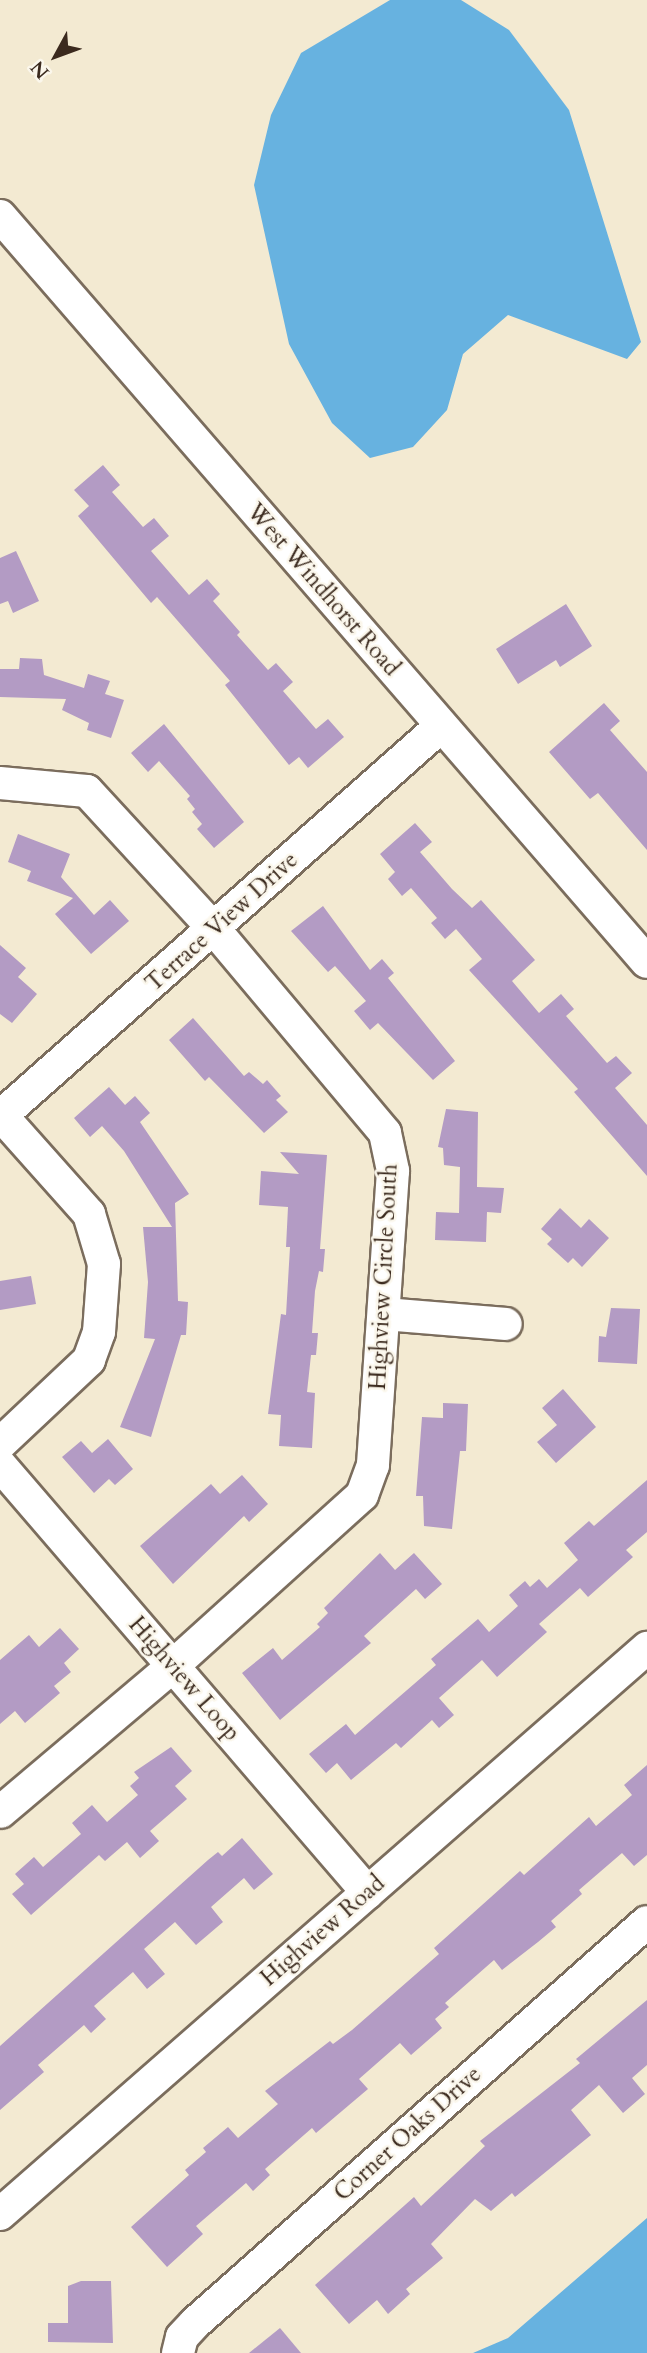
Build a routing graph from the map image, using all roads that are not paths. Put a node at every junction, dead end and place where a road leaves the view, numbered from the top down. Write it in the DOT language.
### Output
graph roads {
  1 [pos="0,216"];
  2 [pos="440,727"];
  3 [pos="0,783"];
  4 [pos="215,929"];
  5 [pos="647,962"];
  6 [pos="1,1115"];
  7 [pos="385,1314"];
  8 [pos="506,1324"];
  9 [pos="0,1444"];
  10 [pos="0,1465"];
  11 [pos="647,1648"];
  12 [pos="173,1666"];
  13 [pos="0,1812"];
  14 [pos="368,1892"];
  15 [pos="647,1922"];
  16 [pos="0,2214"];
  17 [pos="178,2353"];
  1 -- 2 [label="street, West Windhorst Road"];
  2 -- 4 [label="street, Terrace View Drive"];
  2 -- 5 [label="street, West Windhorst Road"];
  3 -- 4 [label="street, Highview Circle South"];
  4 -- 6 [label="street, Terrace View Drive"];
  4 -- 7 [label="street, Highview Circle South"];
  6 -- 9 [label="street"];
  7 -- 8 [label="street"];
  7 -- 12 [label="street, Highview Circle South"];
  10 -- 12 [label="street, Highview Loop"];
  11 -- 14 [label="street, Highview Road"];
  12 -- 13 [label="street, Highview Circle South"];
  12 -- 14 [label="street, Highview Loop"];
  14 -- 16 [label="street, Highview Road"];
  15 -- 17 [label="street, Corner Oaks Drive"];
}
